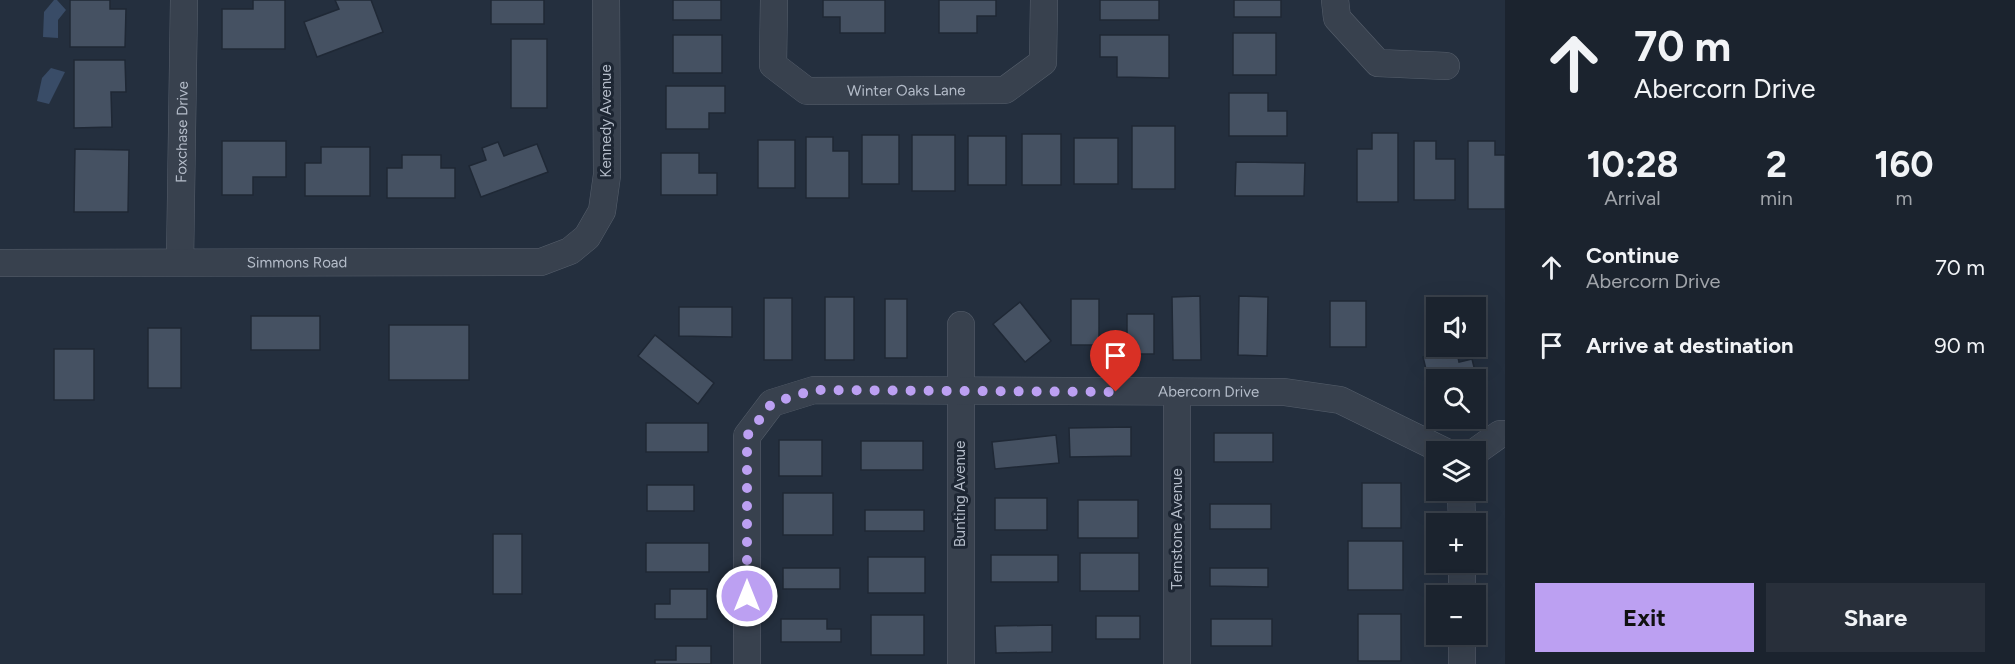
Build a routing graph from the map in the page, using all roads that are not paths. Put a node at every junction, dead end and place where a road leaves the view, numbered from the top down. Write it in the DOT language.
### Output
graph roads {
  1 [pos="184,0"];
  2 [pos="606,0"];
  3 [pos="774,0"];
  4 [pos="1044,0"];
  5 [pos="1335,0"];
  6 [pos="1446,66"];
  7 [pos="587,237"];
  8 [pos="180,262"];
  9 [pos="0,263"];
  10 [pos="961,325"];
  11 [pos="960,389"];
  12 [pos="1177,393"];
  13 [pos="1505,434"];
  14 [pos="1426,442"];
  15 [pos="1486,444"];
  16 [pos="1462,645"];
  17 [pos="747,664"];
  18 [pos="961,664"];
  19 [pos="1177,664"];
  20 [pos="1462,664"];
  1 -- 8 [label="street, Foxchase Drive"];
  2 -- 7 [label="street, Kennedy Avenue"];
  3 -- 4 [label="street, Winter Oaks Lane"];
  5 -- 6 [label="street"];
  7 -- 8 [label="street, Simmons Road"];
  8 -- 9 [label="street, Simmons Road"];
  10 -- 11 [label="street, Bunting Avenue"];
  11 -- 12 [label="street, Abercorn Drive"];
  11 -- 17 [label="street, Abercorn Drive"];
  11 -- 18 [label="street, Bunting Avenue"];
  12 -- 14 [label="street, Abercorn Drive"];
  12 -- 19 [label="street, Ternstone Avenue"];
  13 -- 15 [label="street"];
  16 -- 20 [label="street"];
}
